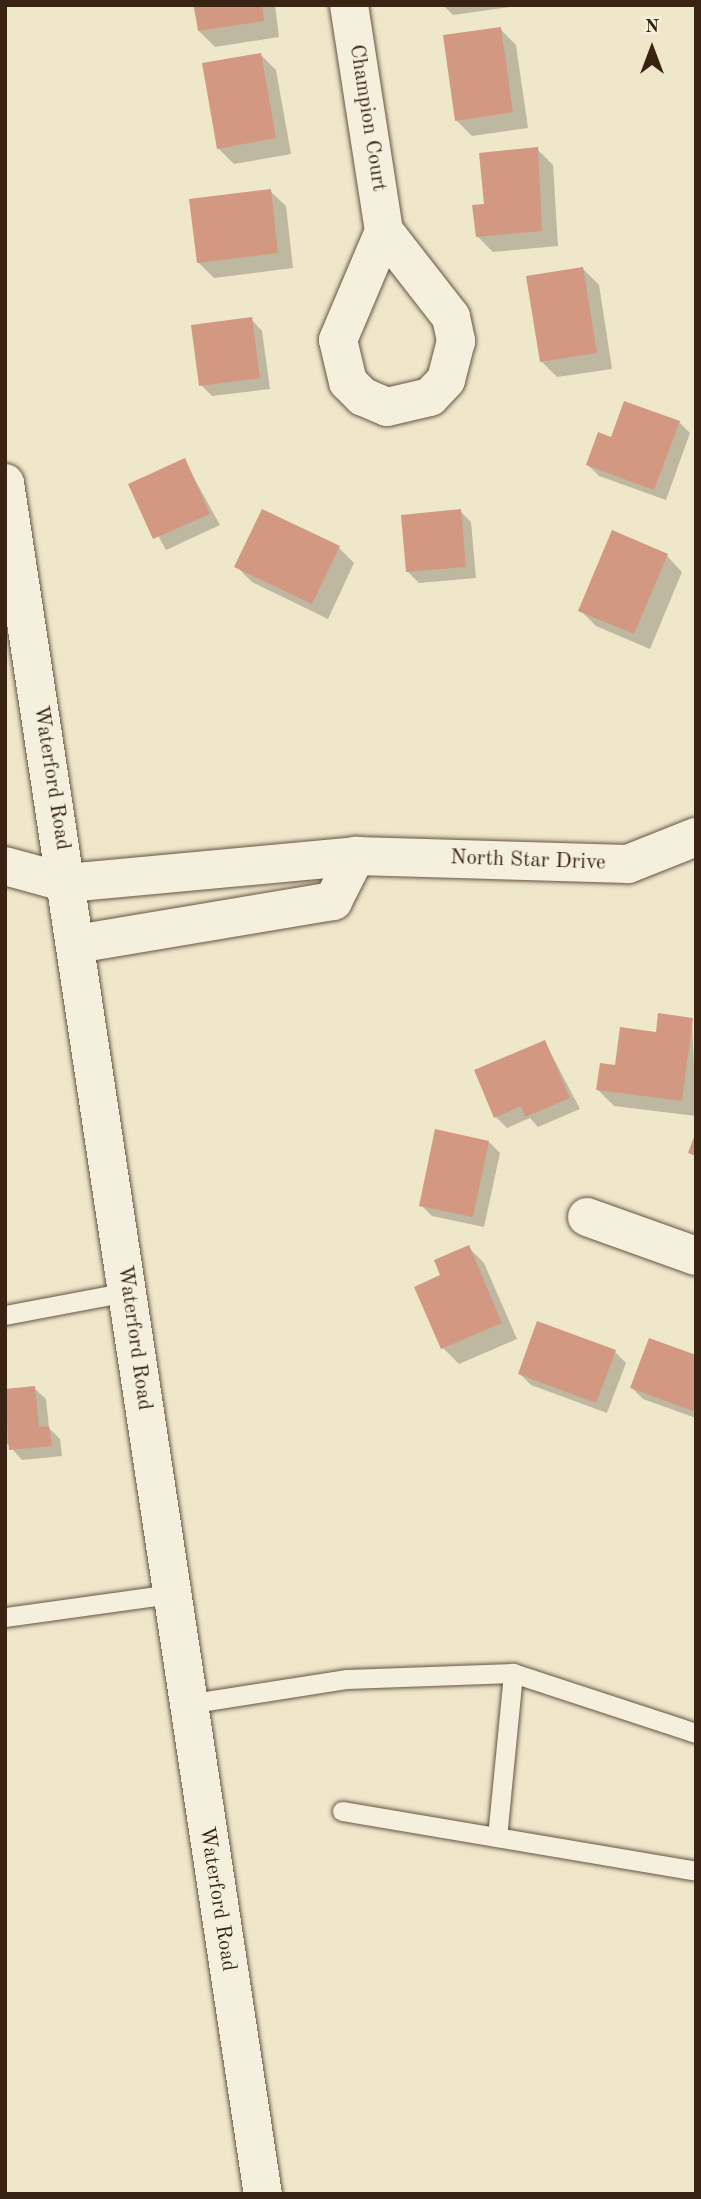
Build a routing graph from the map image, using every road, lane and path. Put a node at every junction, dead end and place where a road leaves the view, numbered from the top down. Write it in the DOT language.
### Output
graph roads {
  1 [pos="349,5"];
  2 [pos="384,230"];
  3 [pos="5,483"];
  4 [pos="696,837"];
  5 [pos="356,856"];
  6 [pos="5,866"];
  7 [pos="67,883"];
  8 [pos="76,944"];
  9 [pos="587,1217"];
  10 [pos="696,1256"];
  11 [pos="127,1292"];
  12 [pos="5,1315"];
  13 [pos="171,1594"];
  14 [pos="5,1618"];
  15 [pos="513,1673"];
  16 [pos="187,1704"];
  17 [pos="696,1733"];
  18 [pos="342,1811"];
  19 [pos="497,1837"];
  20 [pos="696,1871"];
  21 [pos="263,2194"];
  1 -- 2 [label="main road, Champion Court"];
  3 -- 7 [label="main road, Waterford Road"];
  4 -- 5 [label="main road, North Star Drive"];
  5 -- 7 [label="main road, North Star Drive"];
  5 -- 8 [label="main road"];
  6 -- 7 [label="main road"];
  7 -- 8 [label="main road, Waterford Road"];
  8 -- 11 [label="main road, Waterford Road"];
  9 -- 10 [label="main road"];
  11 -- 12 [label="lane"];
  11 -- 13 [label="main road, Waterford Road"];
  13 -- 14 [label="lane"];
  13 -- 16 [label="main road, Waterford Road"];
  15 -- 16 [label="lane"];
  15 -- 17 [label="lane"];
  15 -- 19 [label="lane"];
  16 -- 21 [label="main road, Waterford Road"];
  18 -- 19 [label="lane"];
  19 -- 20 [label="lane"];
}
